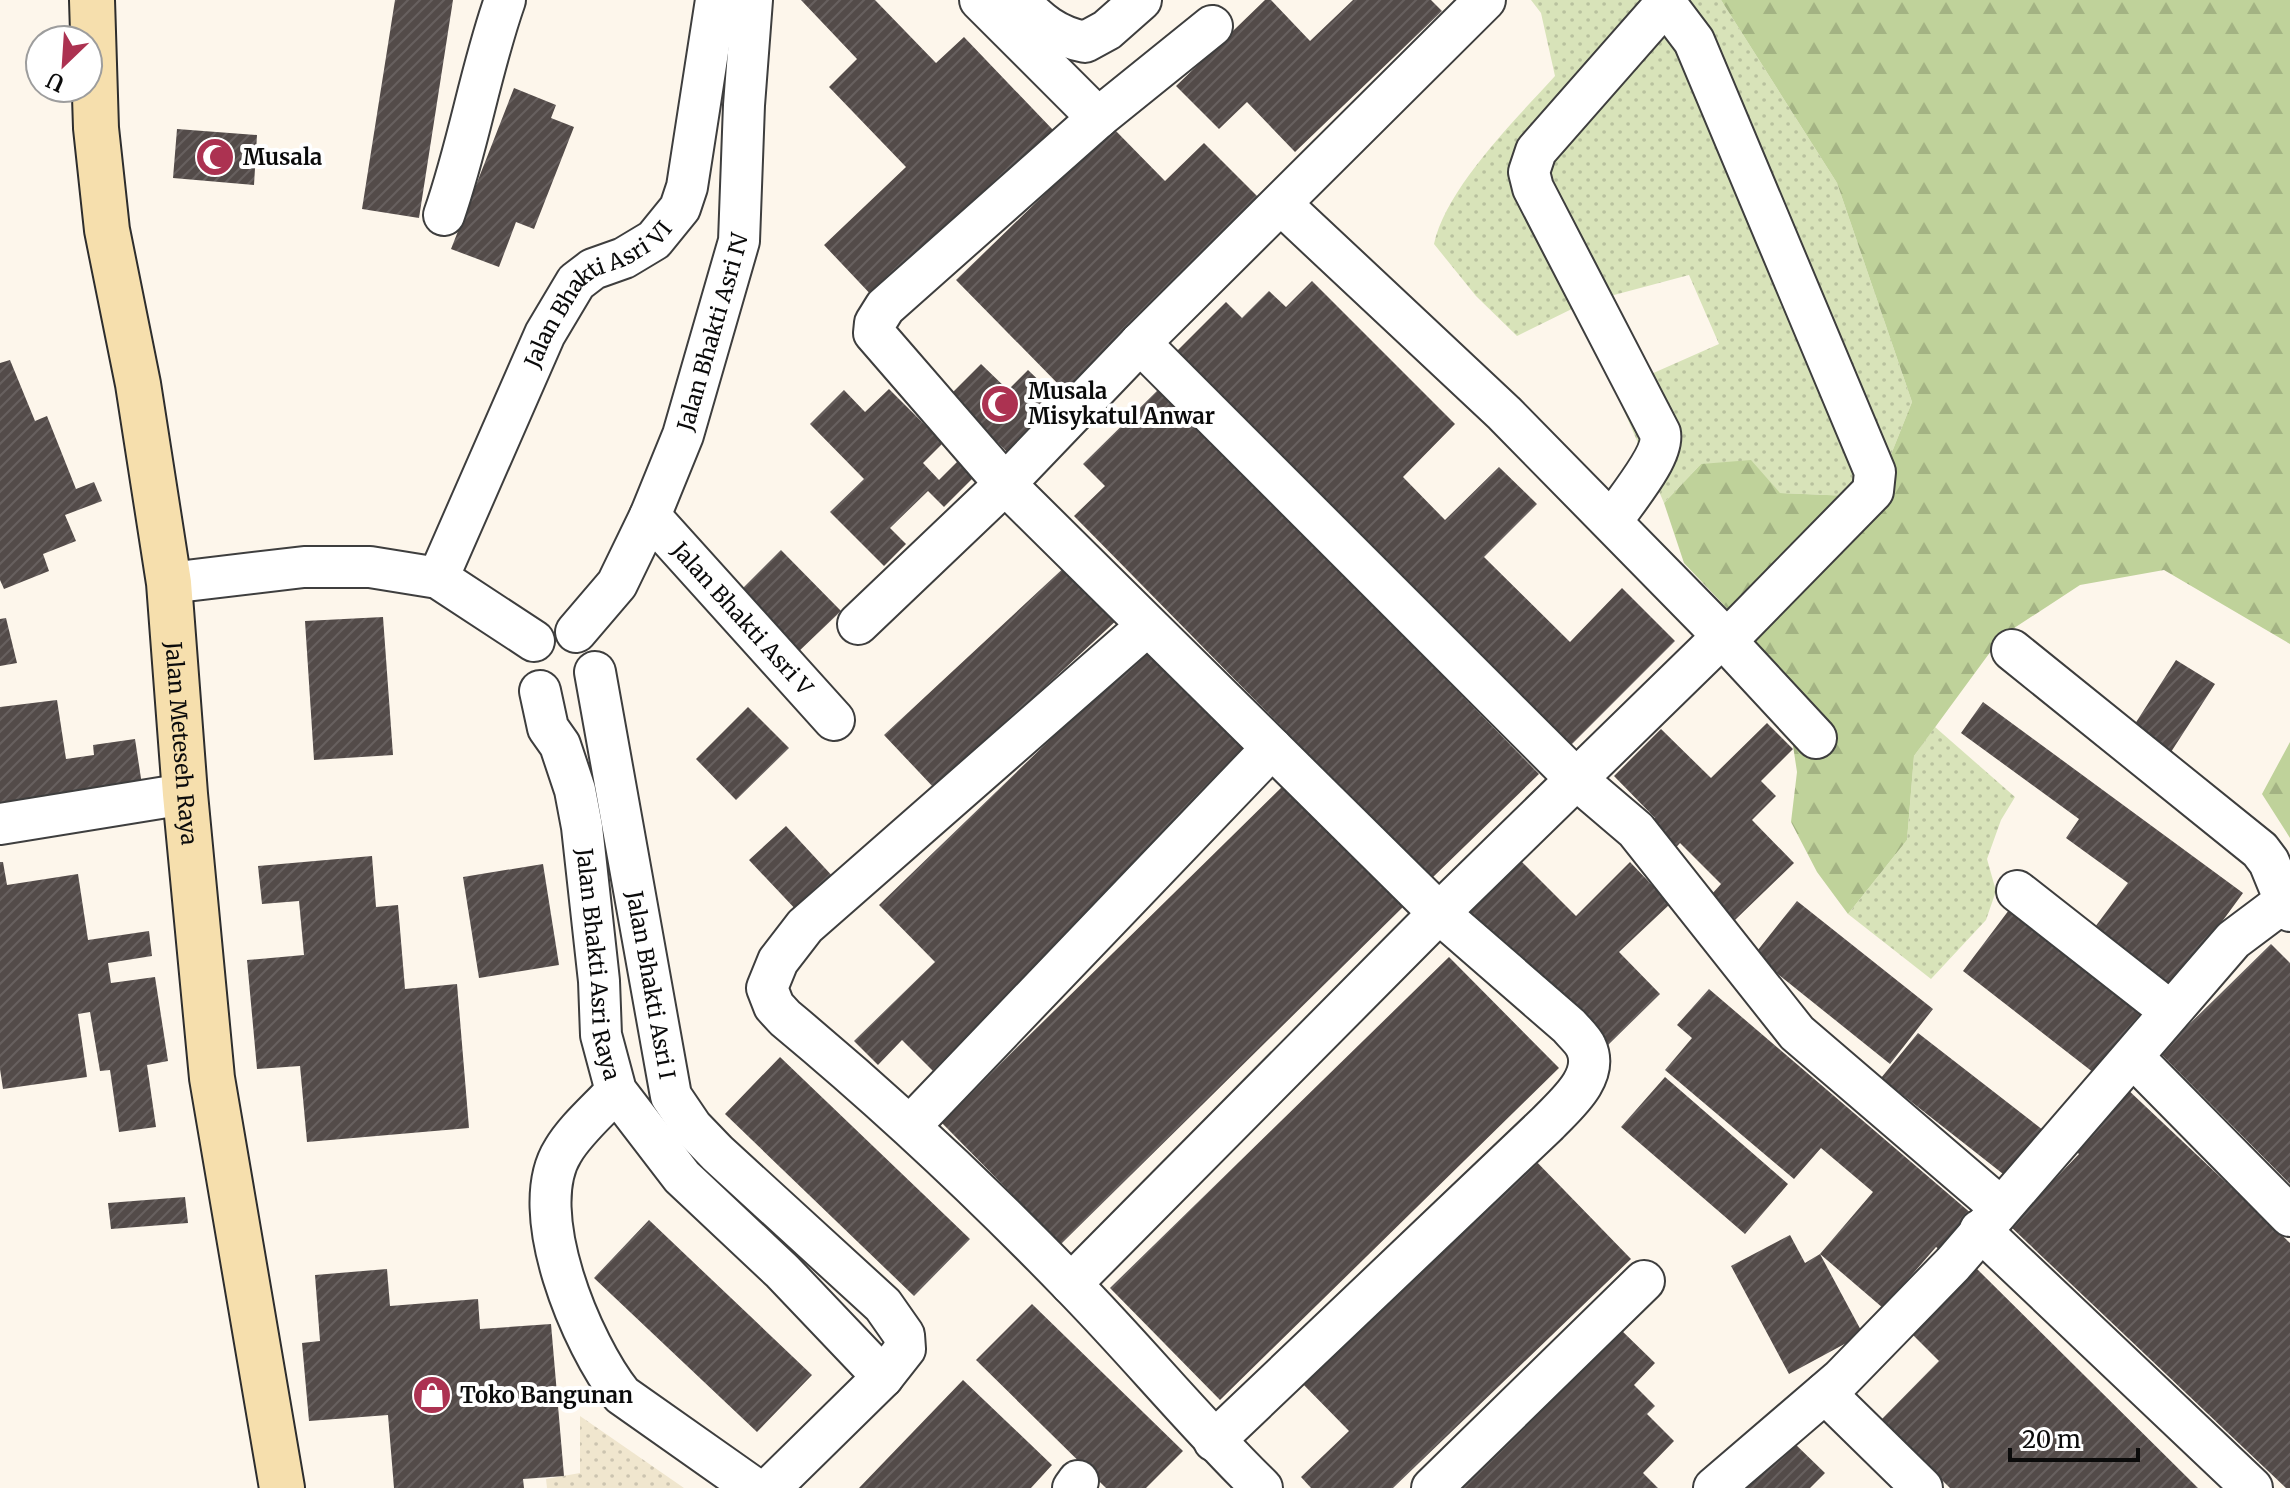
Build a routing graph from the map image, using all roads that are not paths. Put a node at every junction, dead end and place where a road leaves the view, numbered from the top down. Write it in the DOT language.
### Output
graph roads {
  1 [pos="92,0"];
  2 [pos="505,0"];
  3 [pos="716,0"];
  4 [pos="752,0"];
  5 [pos="980,0"];
  6 [pos="1018,0"];
  7 [pos="1141,0"];
  8 [pos="1485,0"];
  9 [pos="1664,2"];
  10 [pos="1212,26"];
  11 [pos="1098,118"];
  12 [pos="1281,204"];
  13 [pos="444,215"];
  14 [pos="1140,343"];
  15 [pos="1005,484"];
  16 [pos="650,516"];
  17 [pos="1612,521"];
  18 [pos="438,578"];
  19 [pos="169,583"];
  20 [pos="858,624"];
  21 [pos="1147,626"];
  22 [pos="576,632"];
  23 [pos="1725,638"];
  24 [pos="534,641"];
  25 [pos="2012,650"];
  26 [pos="595,672"];
  27 [pos="540,691"];
  28 [pos="834,720"];
  29 [pos="1816,738"];
  30 [pos="1272,748"];
  31 [pos="1575,778"];
  32 [pos="185,794"];
  33 [pos="0,824"];
  34 [pos="2017,891"];
  35 [pos="2287,906"];
  36 [pos="1439,913"];
  37 [pos="2170,1011"];
  38 [pos="2133,1057"];
  39 [pos="616,1091"];
  40 [pos="910,1126"];
  41 [pos="2290,1216"];
  42 [pos="1990,1218"];
  43 [pos="1644,1281"];
  44 [pos="1071,1284"];
  45 [pos="894,1363"];
  46 [pos="1825,1393"];
  47 [pos="1214,1441"];
  48 [pos="282,1488"];
  49 [pos="754,1488"];
  50 [pos="770,1488"];
  51 [pos="1262,1488"];
  52 [pos="1432,1488"];
  53 [pos="1714,1488"];
  54 [pos="1922,1488"];
  55 [pos="2252,1488"];
  1 -- 19 [label="main road, Jalan Meteseh Raya"];
  2 -- 13 [label="street"];
  3 -- 18 [label="street, Jalan Bhakti Asri VI"];
  4 -- 16 [label="street, Jalan Bhakti Asri IV"];
  5 -- 11 [label="street"];
  6 -- 7 [label="street"];
  8 -- 12 [label="street"];
  9 -- 17 [label="street"];
  9 -- 23 [label="street"];
  10 -- 11 [label="street"];
  11 -- 15 [label="street"];
  12 -- 14 [label="street"];
  12 -- 17 [label="street"];
  14 -- 15 [label="street"];
  14 -- 31 [label="street"];
  15 -- 20 [label="street"];
  15 -- 21 [label="street"];
  16 -- 22 [label="street, Jalan Bhakti Asri IV"];
  16 -- 28 [label="street, Jalan Bhakti Asri V"];
  17 -- 23 [label="street"];
  18 -- 19 [label="street"];
  18 -- 24 [label="street"];
  19 -- 32 [label="main road, Jalan Meteseh Raya"];
  21 -- 30 [label="street"];
  21 -- 40 [label="street"];
  22 -- 24 [label="street"];
  22 -- 26 [label="street"];
  23 -- 29 [label="street"];
  23 -- 31 [label="street"];
  24 -- 27 [label="street"];
  25 -- 35 [label="street"];
  26 -- 27 [label="street"];
  26 -- 45 [label="street, Jalan Bhakti Asri I"];
  27 -- 39 [label="street, Jalan Bhakti Asri Raya"];
  30 -- 36 [label="street"];
  30 -- 40 [label="street"];
  31 -- 36 [label="street"];
  31 -- 42 [label="street"];
  32 -- 33 [label="street"];
  32 -- 48 [label="main road, Jalan Meteseh Raya"];
  34 -- 37 [label="street"];
  35 -- 37 [label="street"];
  36 -- 44 [label="street"];
  36 -- 47 [label="street"];
  37 -- 38 [label="street"];
  38 -- 41 [label="street"];
  38 -- 42 [label="street"];
  39 -- 45 [label="street, Jalan Bhakti Asri Raya"];
  39 -- 49 [label="street"];
  40 -- 44 [label="street"];
  42 -- 46 [label="street"];
  42 -- 55 [label="street"];
  43 -- 52 [label="street"];
  44 -- 47 [label="street"];
  45 -- 50 [label="street"];
  46 -- 53 [label="street"];
  46 -- 54 [label="street"];
  47 -- 51 [label="street"];
}
